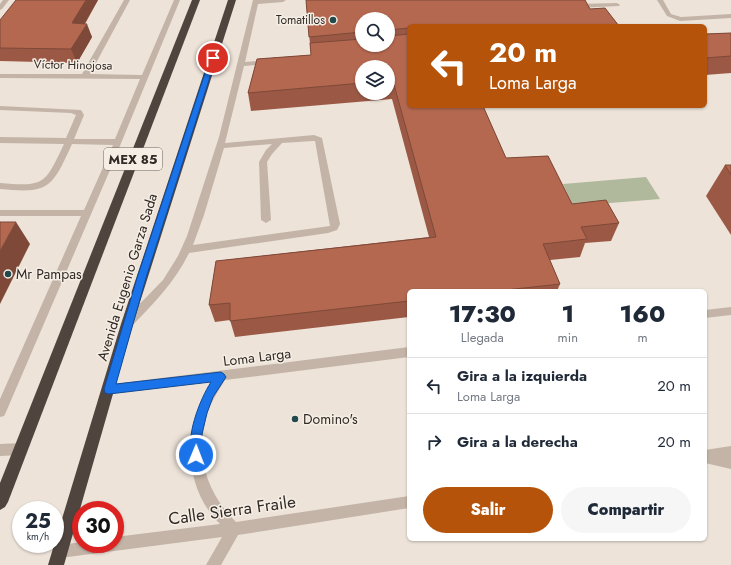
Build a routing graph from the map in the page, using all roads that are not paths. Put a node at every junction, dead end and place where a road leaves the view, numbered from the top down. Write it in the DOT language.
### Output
graph roads {
  1 [pos="6,0"];
  2 [pos="127,0"];
  3 [pos="177,0"];
  4 [pos="196,0"];
  5 [pos="232,0"];
  6 [pos="283,0"];
  7 [pos="660,0"];
  8 [pos="256,1"];
  9 [pos="617,5"];
  10 [pos="565,6"];
  11 [pos="0,8"];
  12 [pos="731,16"];
  13 [pos="274,61"];
  14 [pos="242,64"];
  15 [pos="0,76"];
  16 [pos="85,76"];
  17 [pos="145,77"];
  18 [pos="0,108"];
  19 [pos="0,140"];
  20 [pos="70,141"];
  21 [pos="280,141"];
  22 [pos="117,142"];
  23 [pos="221,146"];
  24 [pos="0,186"];
  25 [pos="0,213"];
  26 [pos="86,213"];
  27 [pos="266,220"];
  28 [pos="186,250"];
  29 [pos="731,311"];
  30 [pos="707,314"];
  31 [pos="127,324"];
  32 [pos="407,352"];
  33 [pos="221,377"];
  34 [pos="109,389"];
  35 [pos="0,412"];
  36 [pos="0,450"];
  37 [pos="22,450"];
  38 [pos="731,452"];
  39 [pos="707,457"];
  40 [pos="707,457"];
  41 [pos="731,463"];
  42 [pos="0,502"];
  43 [pos="407,502"];
  44 [pos="234,530"];
  45 [pos="64,538"];
  46 [pos="64,551"];
  47 [pos="59,553"];
  48 [pos="56,565"];
  49 [pos="213,565"];
  1 -- 11 [label="street"];
  2 -- 16 [label="street"];
  3 -- 17 [label="street"];
  4 -- 37 [label="highway, MEX 85"];
  5 -- 31 [label="highway, Avenida Eugenio Garza Sada / MEX 85"];
  6 -- 8 [label="street"];
  7 -- 12 [label="street"];
  8 -- 14 [label="street"];
  9 -- 10 [label="street"];
  13 -- 14 [label="street"];
  14 -- 23 [label="street"];
  15 -- 16 [label="street, Víctor Hinojosa"];
  16 -- 17 [label="street, Víctor Hinojosa"];
  17 -- 22 [label="street"];
  18 -- 20 [label="street"];
  19 -- 20 [label="street"];
  20 -- 22 [label="street"];
  20 -- 24 [label="street"];
  21 -- 23 [label="street"];
  21 -- 27 [label="street"];
  21 -- 28 [label="street"];
  22 -- 26 [label="street"];
  23 -- 28 [label="street"];
  25 -- 26 [label="street"];
  26 -- 35 [label="street"];
  28 -- 31 [label="street"];
  29 -- 30 [label="street"];
  31 -- 34 [label="highway, Avenida Eugenio Garza Sada / MEX 85"];
  32 -- 33 [label="street, Loma Larga"];
  33 -- 34 [label="street, Loma Larga"];
  33 -- 44 [label="street"];
  34 -- 45 [label="highway, Avenida Eugenio Garza Sada / MEX 85"];
  36 -- 37 [label="street"];
  37 -- 42 [label="highway"];
  38 -- 39 [label="street"];
  40 -- 41 [label="street"];
  43 -- 44 [label="street, Calle Sierra Fraile"];
  44 -- 46 [label="street, Calle Sierra Fraile"];
  44 -- 49 [label="street"];
  47 -- 48 [label="highway, Avenida Eugenio Garza Sada / MEX 85"];
}
